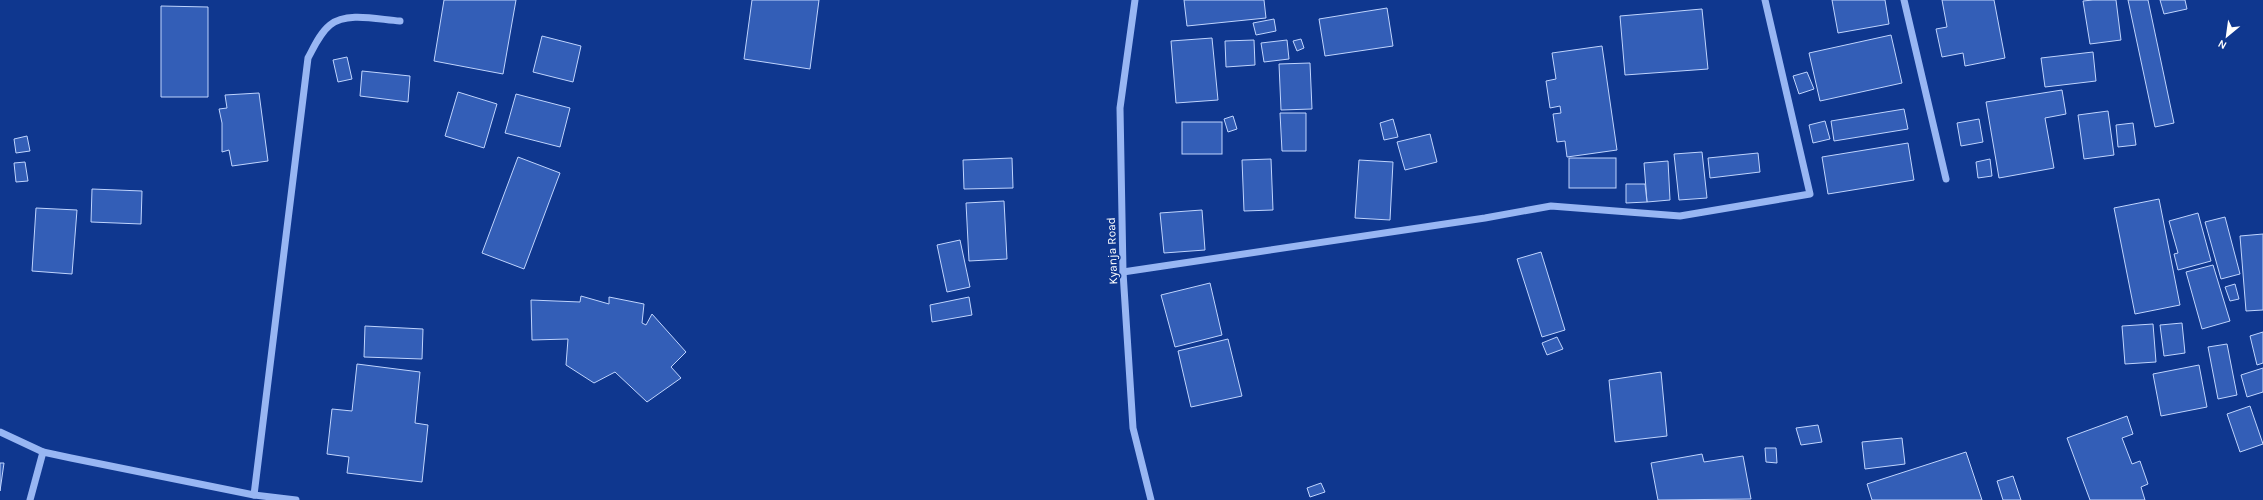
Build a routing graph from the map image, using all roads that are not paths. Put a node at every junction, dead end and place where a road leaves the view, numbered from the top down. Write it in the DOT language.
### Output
graph roads {
  1 [pos="1135,0"];
  2 [pos="1765,0"];
  3 [pos="1904,0"];
  4 [pos="400,21"];
  5 [pos="1946,179"];
  6 [pos="1123,272"];
  7 [pos="0,432"];
  8 [pos="43,452"];
  9 [pos="254,495"];
  10 [pos="30,500"];
  11 [pos="296,500"];
  12 [pos="1151,500"];
  1 -- 6 [label="street, Kyanja Road"];
  2 -- 6 [label="street"];
  3 -- 5 [label="street"];
  4 -- 9 [label="street"];
  6 -- 12 [label="street, Kyanja Road"];
  7 -- 8 [label="street"];
  8 -- 9 [label="street"];
  8 -- 10 [label="street"];
  9 -- 11 [label="street"];
}
